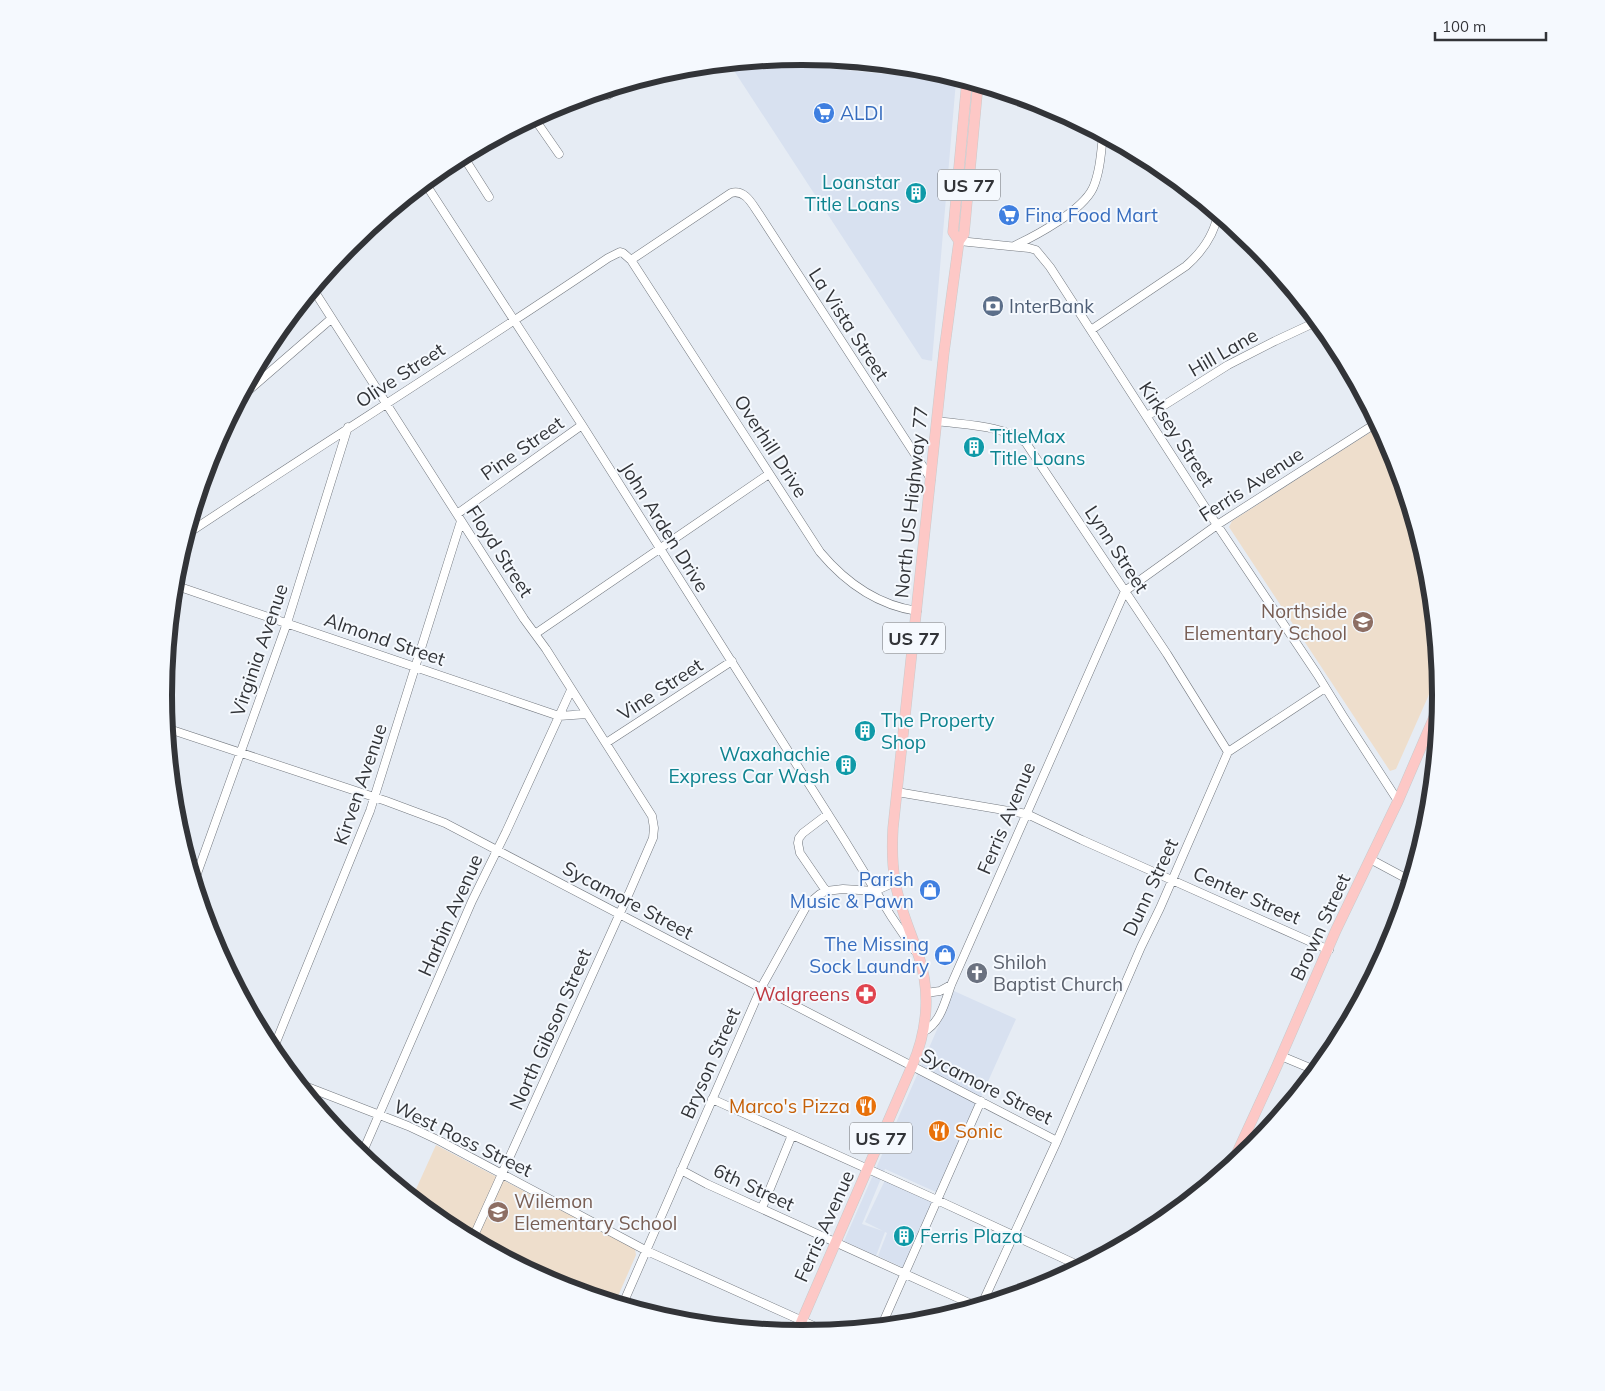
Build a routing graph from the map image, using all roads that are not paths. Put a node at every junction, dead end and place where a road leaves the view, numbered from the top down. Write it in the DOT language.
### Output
graph roads {
  1 [pos="967,86"];
  2 [pos="977,90"];
  3 [pos="538,124"];
  4 [pos="1102,141"];
  5 [pos="559,154"];
  6 [pos="467,162"];
  7 [pos="428,188"];
  8 [pos="489,197"];
  9 [pos="1216,220"];
  10 [pos="960,241"];
  11 [pos="1014,246"];
  12 [pos="631,260"];
  13 [pos="316,294"];
  14 [pos="331,319"];
  15 [pos="515,321"];
  16 [pos="1312,324"];
  17 [pos="1091,330"];
  18 [pos="252,387"];
  19 [pos="386,404"];
  20 [pos="1147,416"];
  21 [pos="937,421"];
  22 [pos="582,426"];
  23 [pos="1372,426"];
  24 [pos="348,427"];
  25 [pos="769,474"];
  26 [pos="931,479"];
  27 [pos="459,518"];
  28 [pos="1218,525"];
  29 [pos="194,530"];
  30 [pos="660,549"];
  31 [pos="181,587"];
  32 [pos="1125,591"];
  33 [pos="917,612"];
  34 [pos="287,622"];
  35 [pos="535,634"];
  36 [pos="732,661"];
  37 [pos="416,667"];
  38 [pos="1325,688"];
  39 [pos="571,690"];
  40 [pos="587,714"];
  41 [pos="559,716"];
  42 [pos="1432,721"];
  43 [pos="173,730"];
  44 [pos="606,744"];
  45 [pos="240,752"];
  46 [pos="1228,752"];
  47 [pos="897,792"];
  48 [pos="374,797"];
  49 [pos="1398,801"];
  50 [pos="828,814"];
  51 [pos="1027,814"];
  52 [pos="654,831"];
  53 [pos="498,850"];
  54 [pos="1370,859"];
  55 [pos="197,873"];
  56 [pos="1406,878"];
  57 [pos="1172,880"];
  58 [pos="895,882"];
  59 [pos="826,891"];
  60 [pos="876,891"];
  61 [pos="620,914"];
  62 [pos="1328,950"];
  63 [pos="920,959"];
  64 [pos="951,985"];
  65 [pos="761,988"];
  66 [pos="926,993"];
  67 [pos="923,1032"];
  68 [pos="276,1043"];
  69 [pos="1281,1056"];
  70 [pos="912,1066"];
  71 [pos="1311,1068"];
  72 [pos="309,1088"];
  73 [pos="712,1100"];
  74 [pos="981,1101"];
  75 [pos="379,1115"];
  76 [pos="792,1135"];
  77 [pos="1244,1137"];
  78 [pos="1250,1139"];
  79 [pos="1057,1141"];
  80 [pos="364,1148"];
  81 [pos="1238,1151"];
  82 [pos="681,1170"];
  83 [pos="868,1170"];
  84 [pos="502,1173"];
  85 [pos="937,1200"];
  86 [pos="762,1208"];
  87 [pos="475,1234"];
  88 [pos="1014,1236"];
  89 [pos="836,1242"];
  90 [pos="647,1251"];
  91 [pos="1074,1264"];
  92 [pos="905,1274"];
  93 [pos="983,1300"];
  94 [pos="624,1301"];
  95 [pos="973,1303"];
  96 [pos="802,1321"];
  97 [pos="884,1321"];
  98 [pos="800,1326"];
  99 [pos="813,1326"];
  1 -- 10 [label="main road, North US Highway 77 / US 77"];
  2 -- 10 [label="main road, North US Highway 77 / US 77"];
  3 -- 5 [label="street"];
  4 -- 11 [label="street"];
  6 -- 8 [label="street"];
  7 -- 15 [label="street, John Arden Drive"];
  9 -- 17 [label="street"];
  10 -- 11 [label="street, Kirksey Street"];
  10 -- 21 [label="main road, North US Highway 77 / US 77"];
  11 -- 17 [label="street, Kirksey Street"];
  12 -- 15 [label="street, Olive Street"];
  12 -- 25 [label="street, Overhill Drive"];
  12 -- 26 [label="street, La Vista Street"];
  13 -- 14 [label="street, Floyd Street"];
  14 -- 18 [label="street"];
  14 -- 19 [label="street, Floyd Street"];
  15 -- 19 [label="street, Olive Street"];
  15 -- 22 [label="street, John Arden Drive"];
  16 -- 20 [label="street, Hill Lane"];
  17 -- 20 [label="street, Kirksey Street"];
  19 -- 24 [label="street, Olive Street"];
  19 -- 27 [label="street, Floyd Street"];
  20 -- 28 [label="street, Kirksey Street"];
  21 -- 26 [label="main road, North US Highway 77 / US 77"];
  21 -- 32 [label="street, Lynn Street"];
  22 -- 27 [label="street, Pine Street"];
  22 -- 30 [label="street, John Arden Drive"];
  23 -- 28 [label="street, Ferris Avenue"];
  24 -- 29 [label="street, Olive Street"];
  24 -- 34 [label="street, Virginia Avenue"];
  25 -- 30 [label="street"];
  25 -- 33 [label="street, Overhill Drive"];
  26 -- 33 [label="main road, North US Highway 77 / US 77"];
  27 -- 35 [label="street, Floyd Street"];
  27 -- 37 [label="street, Kirven Avenue"];
  28 -- 32 [label="street, Ferris Avenue"];
  28 -- 38 [label="street, Kirksey Street"];
  30 -- 35 [label="street"];
  30 -- 36 [label="street, John Arden Drive"];
  31 -- 34 [label="street, Almond Street"];
  32 -- 46 [label="street, Lynn Street"];
  32 -- 51 [label="street, Ferris Avenue"];
  33 -- 47 [label="main road, North US Highway 77 / US 77"];
  34 -- 37 [label="street, Almond Street"];
  34 -- 45 [label="street, Virginia Avenue"];
  35 -- 39 [label="street, Floyd Street"];
  36 -- 44 [label="street, Vine Street"];
  36 -- 50 [label="street, John Arden Drive"];
  37 -- 41 [label="street, Almond Street"];
  37 -- 48 [label="street, Kirven Avenue"];
  38 -- 46 [label="street"];
  38 -- 49 [label="street, Kirksey Street"];
  39 -- 40 [label="street, Floyd Street"];
  39 -- 41 [label="street, Harbin Avenue"];
  40 -- 41 [label="street, Almond Street"];
  40 -- 44 [label="street, Floyd Street"];
  41 -- 53 [label="street, Harbin Avenue"];
  42 -- 49 [label="main road, Brown Street"];
  43 -- 45 [label="street, Sycamore Street"];
  44 -- 52 [label="street, Floyd Street"];
  45 -- 48 [label="street, Sycamore Street"];
  45 -- 55 [label="street, Virginia Avenue"];
  46 -- 57 [label="street, Dunn Street"];
  47 -- 51 [label="street, Center Street"];
  47 -- 58 [label="main road, North US Highway 77 / US 77"];
  48 -- 53 [label="street, Sycamore Street"];
  48 -- 68 [label="street, Kirven Avenue"];
  49 -- 54 [label="main road, Brown Street"];
  50 -- 59 [label="street"];
  50 -- 60 [label="street, John Arden Drive"];
  51 -- 57 [label="street, Center Street"];
  51 -- 64 [label="street, Ferris Avenue"];
  52 -- 61 [label="street, North Gibson Street"];
  53 -- 61 [label="street, Sycamore Street"];
  53 -- 75 [label="street, Harbin Avenue"];
  54 -- 56 [label="street"];
  54 -- 62 [label="main road, Brown Street"];
  57 -- 62 [label="street, Center Street"];
  57 -- 79 [label="street, Dunn Street"];
  58 -- 60 [label="street"];
  58 -- 63 [label="main road, North US Highway 77 / US 77"];
  59 -- 60 [label="street"];
  59 -- 65 [label="street, Bryson Street"];
  60 -- 63 [label="street"];
  61 -- 65 [label="street, Sycamore Street"];
  61 -- 84 [label="street, North Gibson Street"];
  62 -- 69 [label="main road, Brown Street"];
  63 -- 66 [label="main road, North US Highway 77 / US 77"];
  64 -- 66 [label="street"];
  64 -- 67 [label="street, Ferris Avenue"];
  65 -- 70 [label="street, Sycamore Street"];
  65 -- 73 [label="street, Bryson Street"];
  66 -- 67 [label="main road, North US Highway 77 / US 77"];
  67 -- 70 [label="main road, Ferris Avenue / US 77"];
  69 -- 71 [label="street"];
  69 -- 77 [label="main road, Brown Street"];
  70 -- 74 [label="street, Sycamore Street"];
  70 -- 83 [label="main road, Ferris Avenue / US 77"];
  72 -- 75 [label="street, West Ross Street"];
  73 -- 76 [label="street"];
  73 -- 82 [label="street, Bryson Street"];
  74 -- 79 [label="street, Sycamore Street"];
  74 -- 85 [label="street"];
  75 -- 80 [label="street, Harbin Avenue"];
  75 -- 84 [label="street, West Ross Street"];
  76 -- 83 [label="street"];
  76 -- 86 [label="street"];
  77 -- 78 [label="street"];
  77 -- 81 [label="main road, Brown Street"];
  79 -- 88 [label="street, Dunn Street"];
  82 -- 86 [label="street, 6th Street"];
  82 -- 90 [label="street, Bryson Street"];
  83 -- 85 [label="street"];
  83 -- 89 [label="main road, Ferris Avenue / US 77"];
  84 -- 87 [label="street, North Gibson Street"];
  84 -- 90 [label="street, West Ross Street"];
  85 -- 88 [label="street"];
  85 -- 92 [label="street"];
  86 -- 89 [label="street, 6th Street"];
  88 -- 91 [label="street"];
  88 -- 93 [label="street, Dunn Street"];
  89 -- 92 [label="street, 6th Street"];
  89 -- 96 [label="main road, Ferris Avenue / US 77"];
  90 -- 94 [label="street, Bryson Street"];
  90 -- 96 [label="street, West Ross Street"];
  92 -- 95 [label="street, 6th Street"];
  92 -- 97 [label="street"];
  96 -- 98 [label="main road, Ferris Avenue / US 77"];
  96 -- 99 [label="street, West Ross Street"];
}
